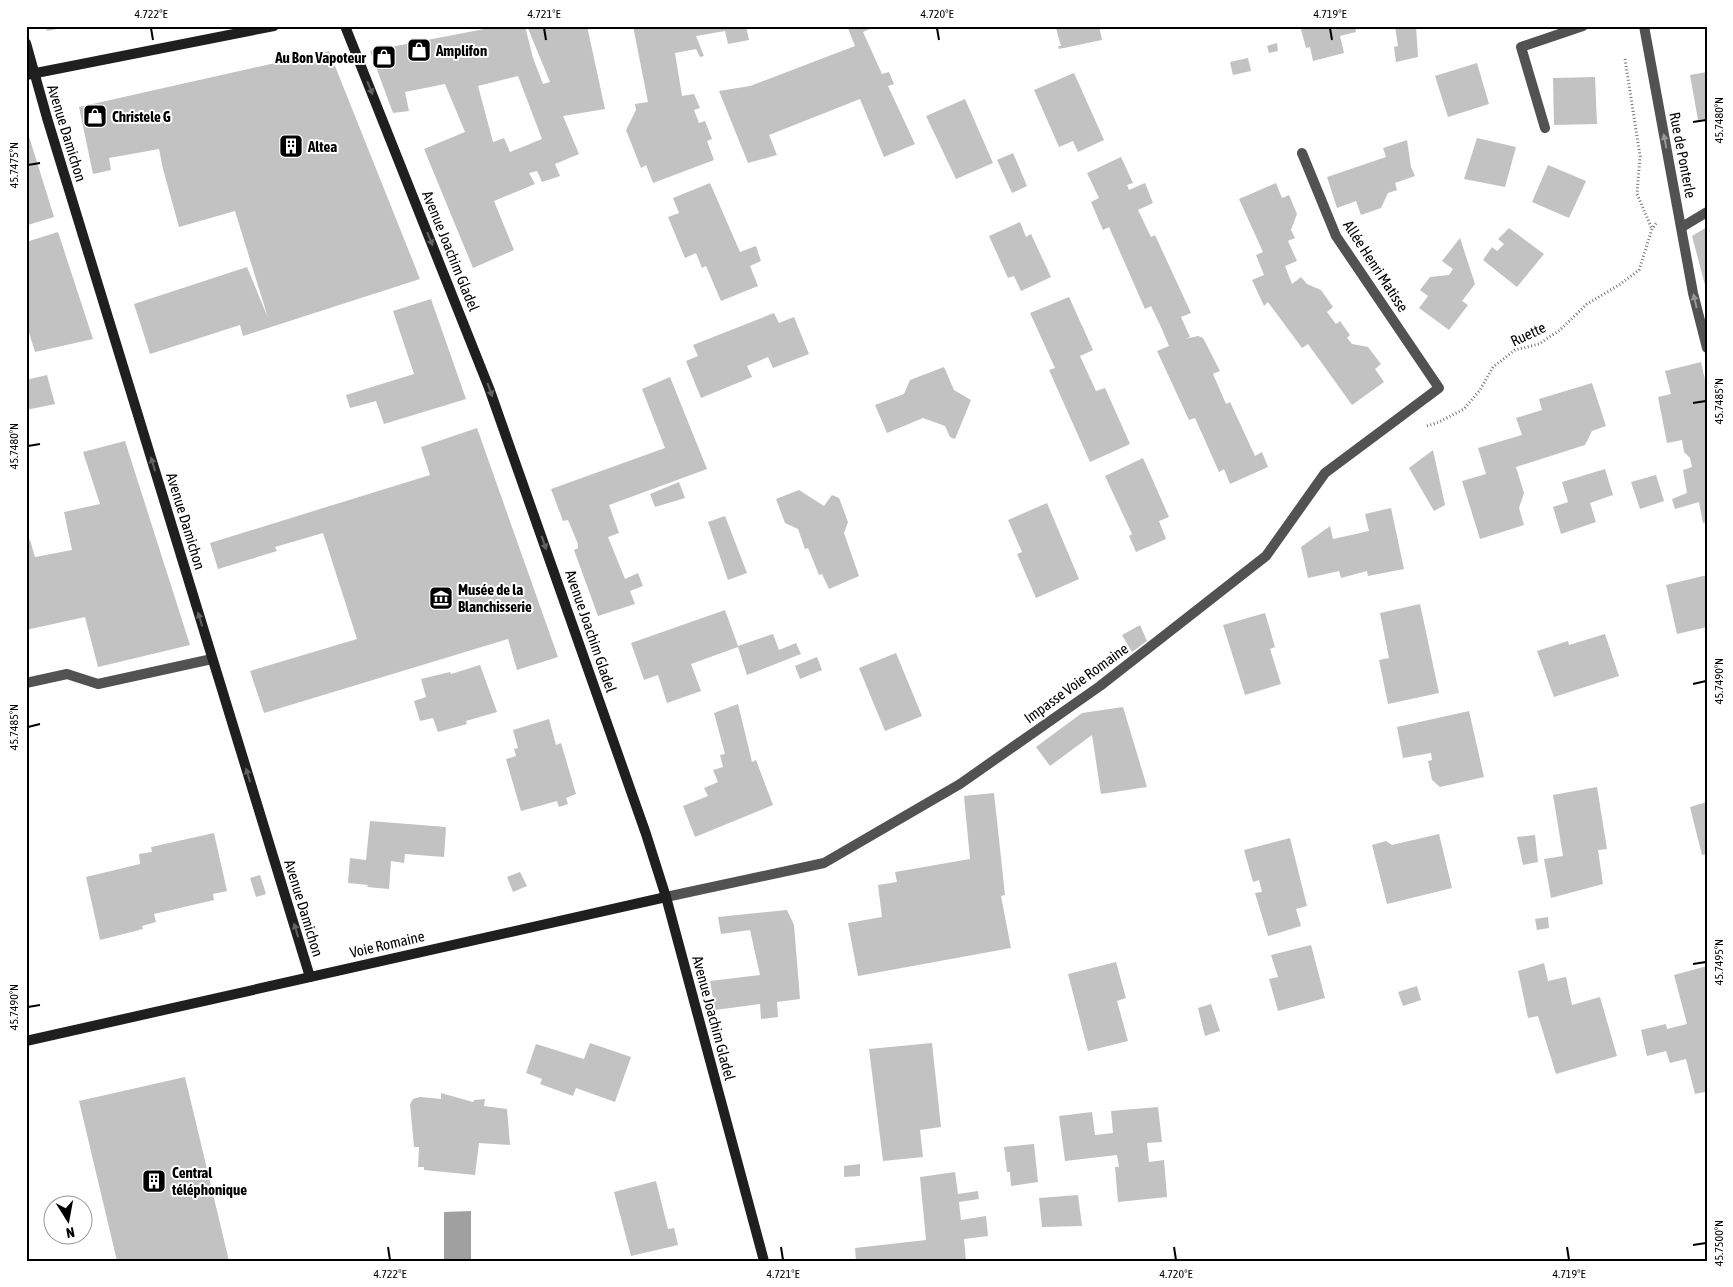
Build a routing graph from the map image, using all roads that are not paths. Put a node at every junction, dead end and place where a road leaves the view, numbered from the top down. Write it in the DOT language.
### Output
graph roads {
  1 [pos="274,26"];
  2 [pos="345,26"];
  3 [pos="1583,26"];
  4 [pos="1644,26"];
  5 [pos="26,43"];
  6 [pos="30,74"];
  7 [pos="1545,128"];
  8 [pos="1302,153"];
  9 [pos="1707,212"];
  10 [pos="1682,227"];
  11 [pos="1707,348"];
  12 [pos="1439,388"];
  13 [pos="212,659"];
  14 [pos="26,683"];
  15 [pos="666,897"];
  16 [pos="310,977"];
  17 [pos="26,1041"];
  18 [pos="764,1261"];
  1 -- 6 [label="street"];
  2 -- 15 [label="street, Avenue Joachim Gladel, one-way"];
  3 -- 7 [label="street"];
  10 -- 4 [label="street, Rue de Ponterle, one-way"];
  5 -- 6 [label="street, Avenue Damichon"];
  13 -- 6 [label="street, Avenue Damichon, one-way"];
  8 -- 12 [label="street, Allée Henri Matisse"];
  9 -- 10 [label="street"];
  11 -- 10 [label="street, Rue de Ponterle, one-way"];
  12 -- 15 [label="street, Impasse Voie Romaine"];
  13 -- 14 [label="street"];
  16 -- 13 [label="street, Avenue Damichon, one-way"];
  15 -- 16 [label="street, Voie Romaine"];
  15 -- 18 [label="street, Avenue Joachim Gladel"];
  16 -- 17 [label="street, Voie Romaine"];
}
